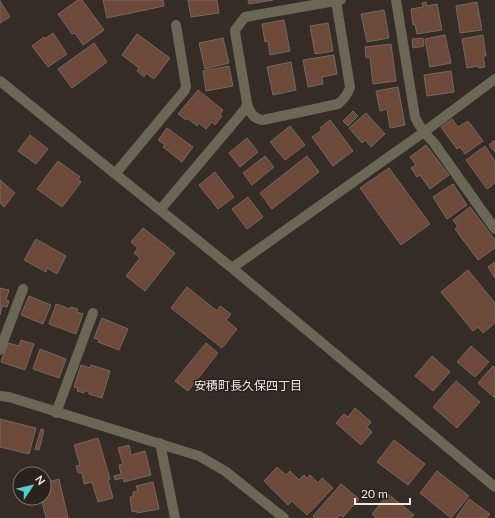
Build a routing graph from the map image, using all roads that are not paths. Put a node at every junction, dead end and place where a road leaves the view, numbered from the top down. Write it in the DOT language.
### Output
graph roads {
  1 [pos="339,0"];
  2 [pos="396,0"];
  3 [pos="176,25"];
  4 [pos="495,79"];
  5 [pos="0,81"];
  6 [pos="247,103"];
  7 [pos="424,132"];
  8 [pos="115,174"];
  9 [pos="160,210"];
  10 [pos="495,229"];
  11 [pos="232,268"];
  12 [pos="23,289"];
  13 [pos="93,313"];
  14 [pos="0,350"];
  15 [pos="0,396"];
  16 [pos="56,413"];
  17 [pos="160,443"];
  18 [pos="495,487"];
  19 [pos="175,518"];
  20 [pos="284,518"];
  1 -- 6 [label="street"];
  1 -- 6 [label="street"];
  2 -- 7 [label="street"];
  3 -- 8 [label="street"];
  4 -- 7 [label="street"];
  5 -- 8 [label="street"];
  6 -- 9 [label="street"];
  7 -- 10 [label="street"];
  7 -- 11 [label="street"];
  8 -- 9 [label="street"];
  9 -- 11 [label="street"];
  11 -- 18 [label="street"];
  12 -- 14 [label="street"];
  13 -- 16 [label="street"];
  15 -- 16 [label="street"];
  16 -- 17 [label="street"];
  17 -- 19 [label="street"];
  17 -- 20 [label="street"];
}
